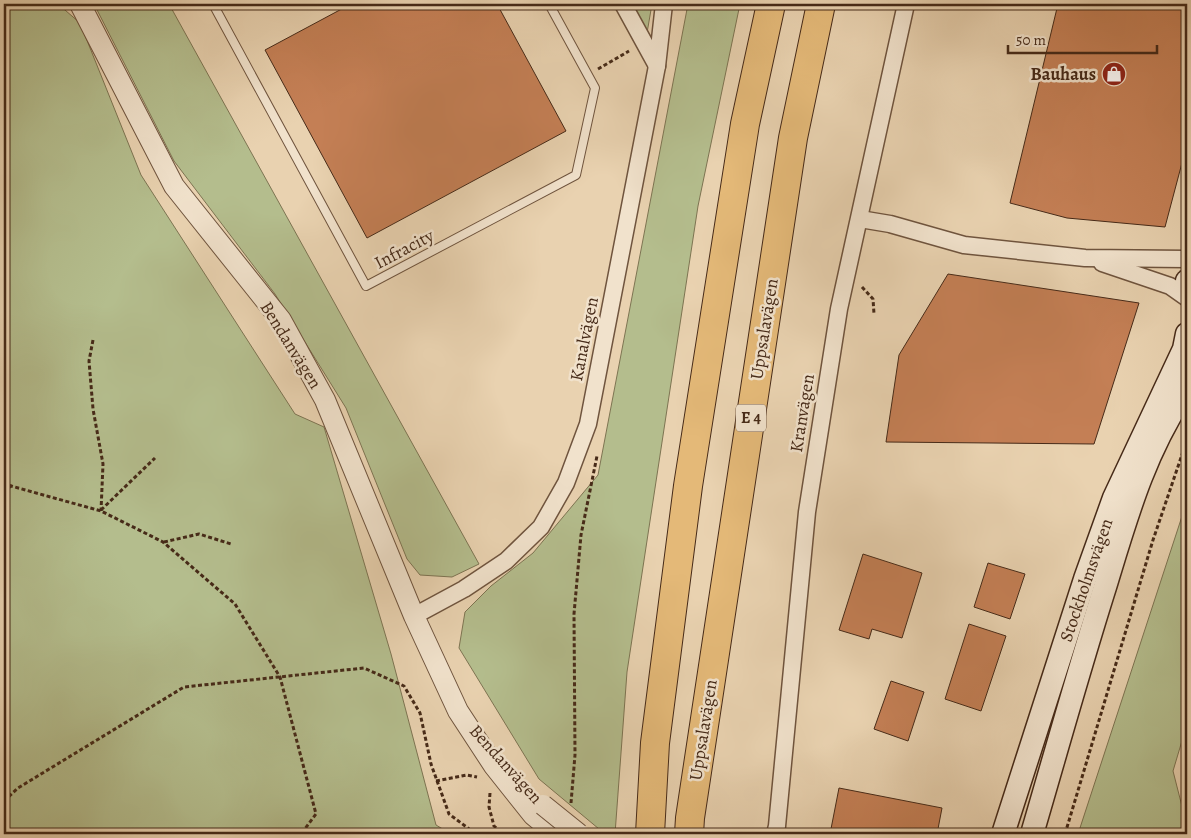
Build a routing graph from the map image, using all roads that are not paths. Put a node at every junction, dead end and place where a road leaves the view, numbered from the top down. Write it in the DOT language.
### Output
graph roads {
  1 [pos="80,4"];
  2 [pos="213,4"];
  3 [pos="549,4"];
  4 [pos="622,4"];
  5 [pos="664,4"];
  6 [pos="771,4"];
  7 [pos="821,4"];
  8 [pos="906,4"];
  9 [pos="657,66"];
  10 [pos="860,219"];
  11 [pos="1085,258"];
  12 [pos="1187,259"];
  13 [pos="1187,298"];
  14 [pos="1187,334"];
  15 [pos="1187,389"];
  16 [pos="414,616"];
  17 [pos="538,810"];
  18 [pos="556,834"];
  19 [pos="579,834"];
  20 [pos="650,834"];
  21 [pos="689,834"];
  22 [pos="775,834"];
  23 [pos="1003,834"];
  24 [pos="1032,834"];
  1 -- 16 [label="street, Bendanvägen"];
  2 -- 3 [label="lane, Infracity"];
  4 -- 9 [label="street"];
  5 -- 9 [label="street, Kanalvägen"];
  6 -- 20 [label="highway"];
  7 -- 21 [label="highway, Uppsalavägen / E 4"];
  8 -- 10 [label="street, Kranvägen"];
  9 -- 16 [label="street, Kanalvägen"];
  10 -- 11 [label="street"];
  10 -- 22 [label="street, Kranvägen"];
  11 -- 12 [label="street"];
  11 -- 13 [label="street"];
  14 -- 23 [label="main road, Stockholmsvägen"];
  15 -- 24 [label="main road, Stockholmsvägen"];
  16 -- 17 [label="street, Bendanvägen"];
  17 -- 18 [label="street, Bendanvägen"];
  17 -- 19 [label="street, Bendanvägen, bridge"];
}
